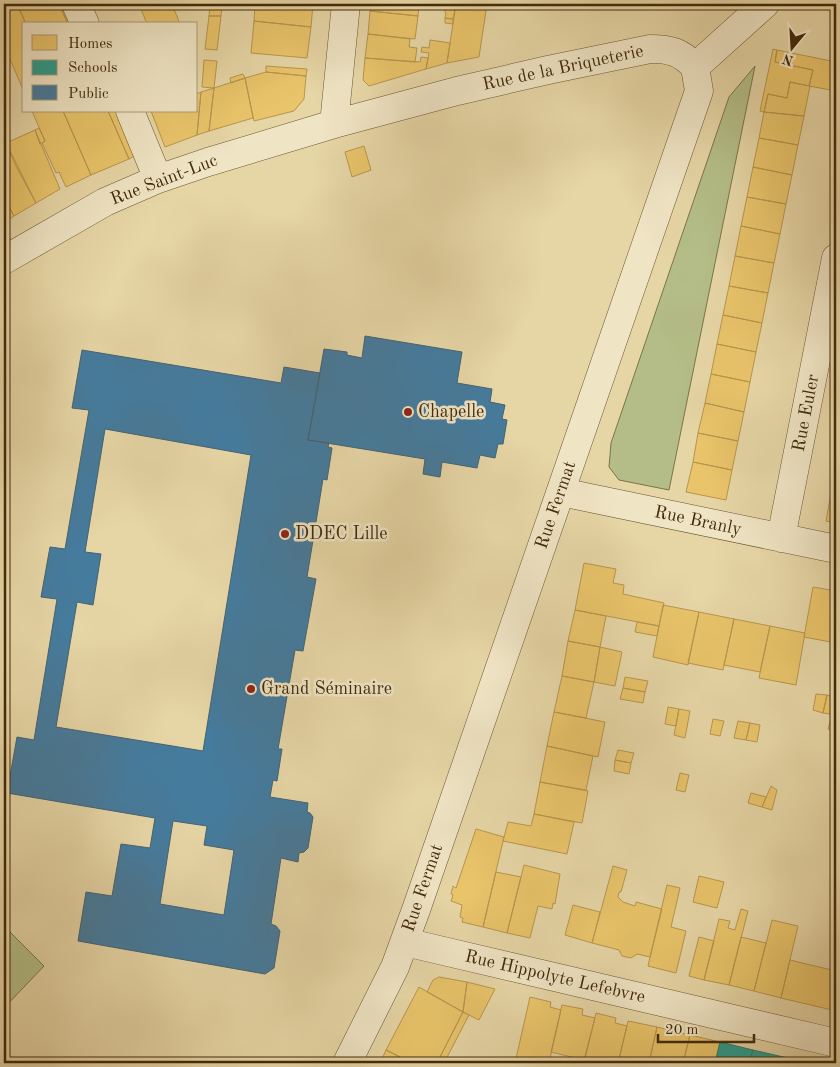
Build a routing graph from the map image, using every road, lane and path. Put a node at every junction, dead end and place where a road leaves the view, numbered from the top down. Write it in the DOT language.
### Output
graph roads {
  1 [pos="76,4"];
  2 [pos="346,4"];
  3 [pos="765,4"];
  4 [pos="84,22"];
  5 [pos="694,68"];
  6 [pos="130,112"];
  7 [pos="334,124"];
  8 [pos="158,179"];
  9 [pos="836,258"];
  10 [pos="4,260"];
  11 [pos="561,492"];
  12 [pos="781,538"];
  13 [pos="836,549"];
  14 [pos="405,942"];
  15 [pos="836,1043"];
  16 [pos="347,1063"];
  1 -- 4 [label="street"];
  2 -- 7 [label="street"];
  3 -- 5 [label="street"];
  5 -- 7 [label="street, Rue de la Briqueterie"];
  5 -- 11 [label="street, Rue Fermat"];
  6 -- 8 [label="street"];
  7 -- 8 [label="street, Rue Saint-Luc"];
  8 -- 10 [label="street, Rue Saint-Luc"];
  9 -- 12 [label="street, Rue Euler"];
  11 -- 12 [label="street, Rue Branly"];
  11 -- 14 [label="street, Rue Fermat"];
  12 -- 13 [label="street, Rue Branly"];
  14 -- 15 [label="street, Rue Hippolyte Lefebvre"];
  14 -- 16 [label="street"];
}
